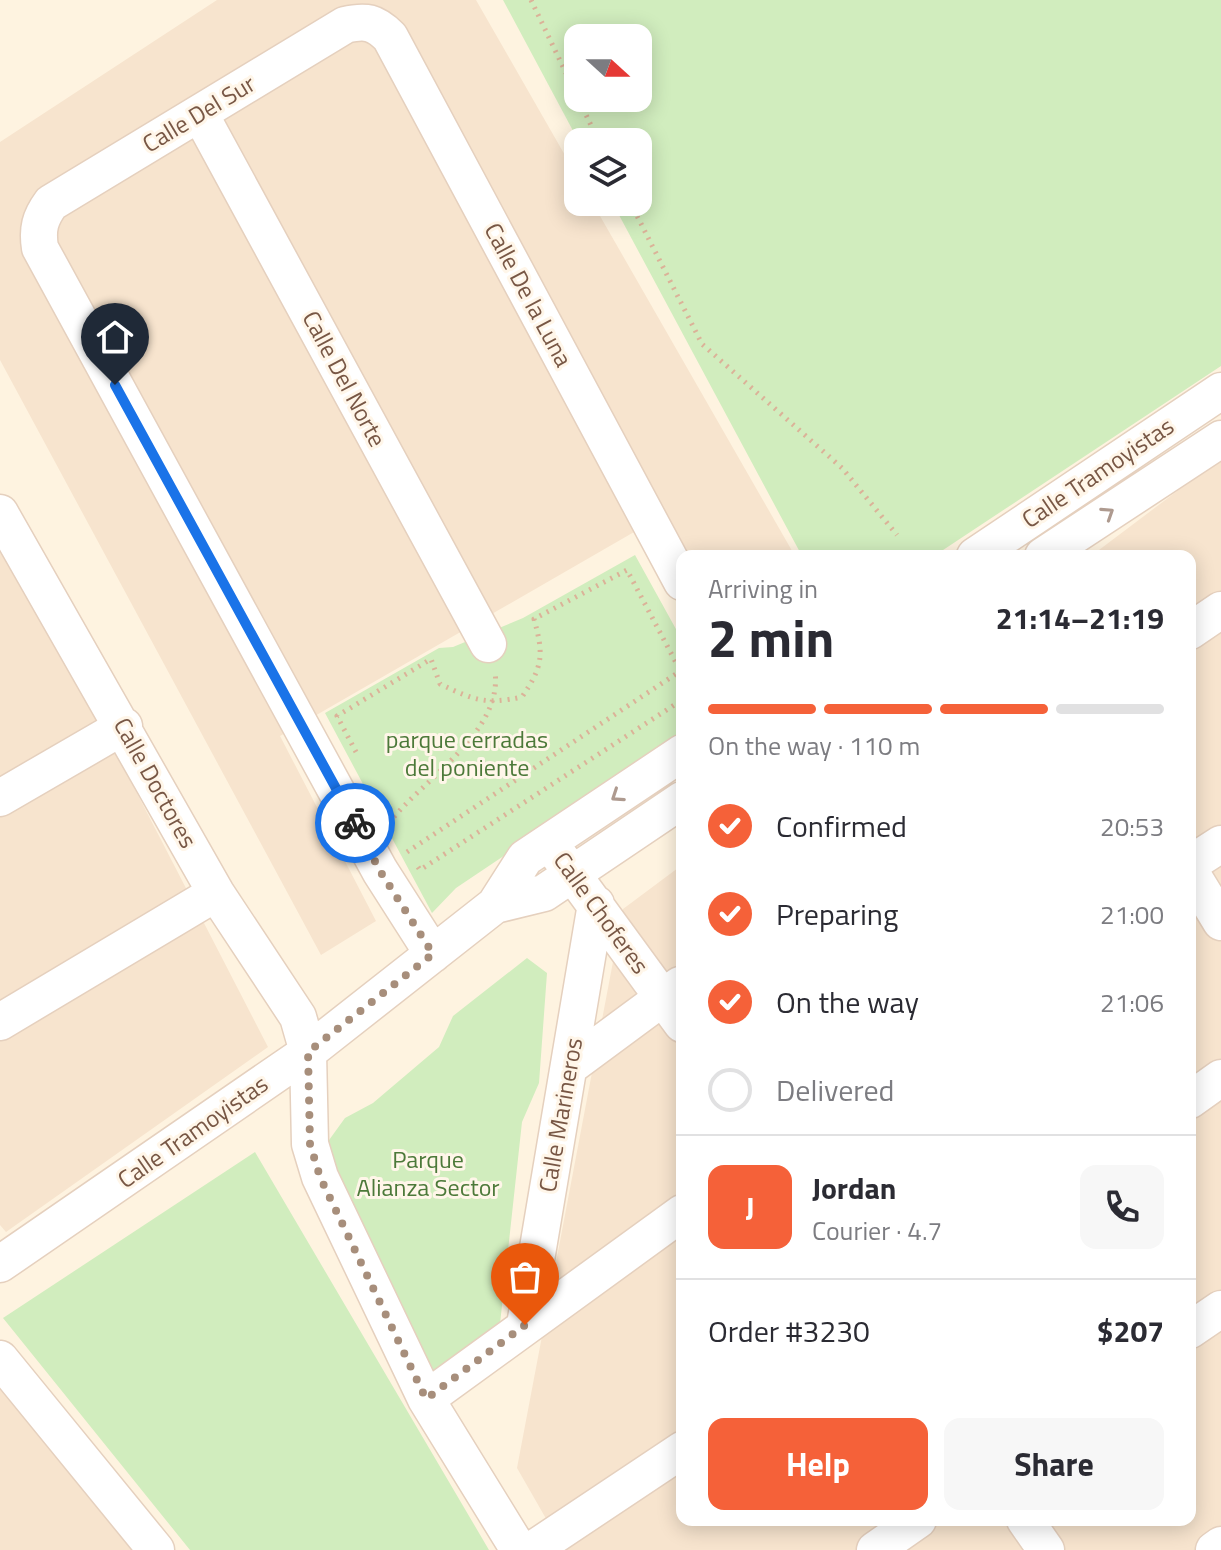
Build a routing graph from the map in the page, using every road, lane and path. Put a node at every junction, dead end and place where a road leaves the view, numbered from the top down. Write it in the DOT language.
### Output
graph roads {
  1 [pos="531,0"];
  2 [pos="362,21"];
  3 [pos="200,114"];
  4 [pos="592,128"];
  5 [pos="637,216"];
  6 [pos="1221,391"];
  7 [pos="1221,439"];
  8 [pos="0,513"];
  9 [pos="897,535"];
  10 [pos="984,550"];
  11 [pos="1052,550"];
  12 [pos="13,564"];
  13 [pos="676,571"];
  14 [pos="1221,610"];
  15 [pos="1196,627"];
  16 [pos="488,644"];
  17 [pos="676,660"];
  18 [pos="676,675"];
  19 [pos="492,703"];
  20 [pos="676,704"];
  21 [pos="124,726"];
  22 [pos="358,755"];
  23 [pos="676,757"];
  24 [pos="0,798"];
  25 [pos="676,804"];
  26 [pos="385,806"];
  27 [pos="391,819"];
  28 [pos="549,842"];
  29 [pos="1221,844"];
  30 [pos="388,848"];
  31 [pos="409,851"];
  32 [pos="1196,860"];
  33 [pos="573,874"];
  34 [pos="1196,881"];
  35 [pos="216,893"];
  36 [pos="596,904"];
  37 [pos="495,905"];
  38 [pos="1221,922"];
  39 [pos="433,954"];
  40 [pos="675,1001"];
  41 [pos="0,1022"];
  42 [pos="308,1052"];
  43 [pos="569,1067"];
  44 [pos="1221,1078"];
  45 [pos="1196,1096"];
  46 [pos="676,1217"];
  47 [pos="3,1255"];
  48 [pos="1221,1309"];
  49 [pos="525,1325"];
  50 [pos="1196,1326"];
  51 [pos="0,1359"];
  52 [pos="426,1399"];
  53 [pos="676,1454"];
  54 [pos="909,1526"];
  55 [pos="1029,1526"];
  56 [pos="1221,1545"];
  57 [pos="156,1550"];
  58 [pos="519,1550"];
  59 [pos="532,1550"];
  60 [pos="875,1550"];
  61 [pos="1046,1550"];
  62 [pos="1214,1550"];
  1 -- 4 [label="path"];
  2 -- 3 [label="street, Calle Del Sur"];
  2 -- 13 [label="street, Calle De la Luna"];
  3 -- 16 [label="street, Calle Del Norte"];
  3 -- 30 [label="street, Calle Del Sur"];
  5 -- 9 [label="path"];
  6 -- 10 [label="street, Calle Tramoyistas"];
  11 -- 7 [label="street, Calle Tramoyistas, one-way"];
  8 -- 12 [label="street, Calle Doctores"];
  12 -- 21 [label="street, Calle Doctores"];
  14 -- 15 [label="street"];
  16 -- 19 [label="path"];
  17 -- 19 [label="path"];
  18 -- 31 [label="path"];
  19 -- 22 [label="path"];
  19 -- 27 [label="path"];
  20 -- 31 [label="path"];
  21 -- 24 [label="street"];
  21 -- 35 [label="street, Calle Doctores"];
  23 -- 28 [label="street, Calle Tramoyistas, one-way"];
  25 -- 33 [label="street, Calle Tramoyistas"];
  26 -- 27 [label="path"];
  27 -- 30 [label="path"];
  27 -- 30 [label="path"];
  28 -- 33 [label="street, Calle Choferes"];
  28 -- 37 [label="street, Calle Tramoyistas"];
  29 -- 32 [label="street"];
  30 -- 31 [label="path"];
  30 -- 31 [label="path"];
  30 -- 39 [label="street"];
  33 -- 36 [label="street, Calle Choferes"];
  33 -- 37 [label="street, Calle Tramoyistas"];
  34 -- 38 [label="street"];
  35 -- 41 [label="street"];
  35 -- 42 [label="street, Calle Doctores"];
  36 -- 40 [label="street, Calle Choferes"];
  36 -- 43 [label="street, Calle Marineros"];
  37 -- 39 [label="street, Calle Tramoyistas"];
  39 -- 42 [label="street, Calle Tramoyistas"];
  40 -- 43 [label="street"];
  42 -- 47 [label="street, Calle Tramoyistas"];
  42 -- 52 [label="street, Calle Doctores"];
  43 -- 49 [label="street, Calle Marineros"];
  44 -- 45 [label="street"];
  46 -- 49 [label="street"];
  48 -- 50 [label="street"];
  49 -- 52 [label="street"];
  51 -- 57 [label="street"];
  52 -- 58 [label="street, Calle Doctores"];
  53 -- 59 [label="street"];
  54 -- 60 [label="street"];
  55 -- 61 [label="street"];
  56 -- 62 [label="street"];
}
